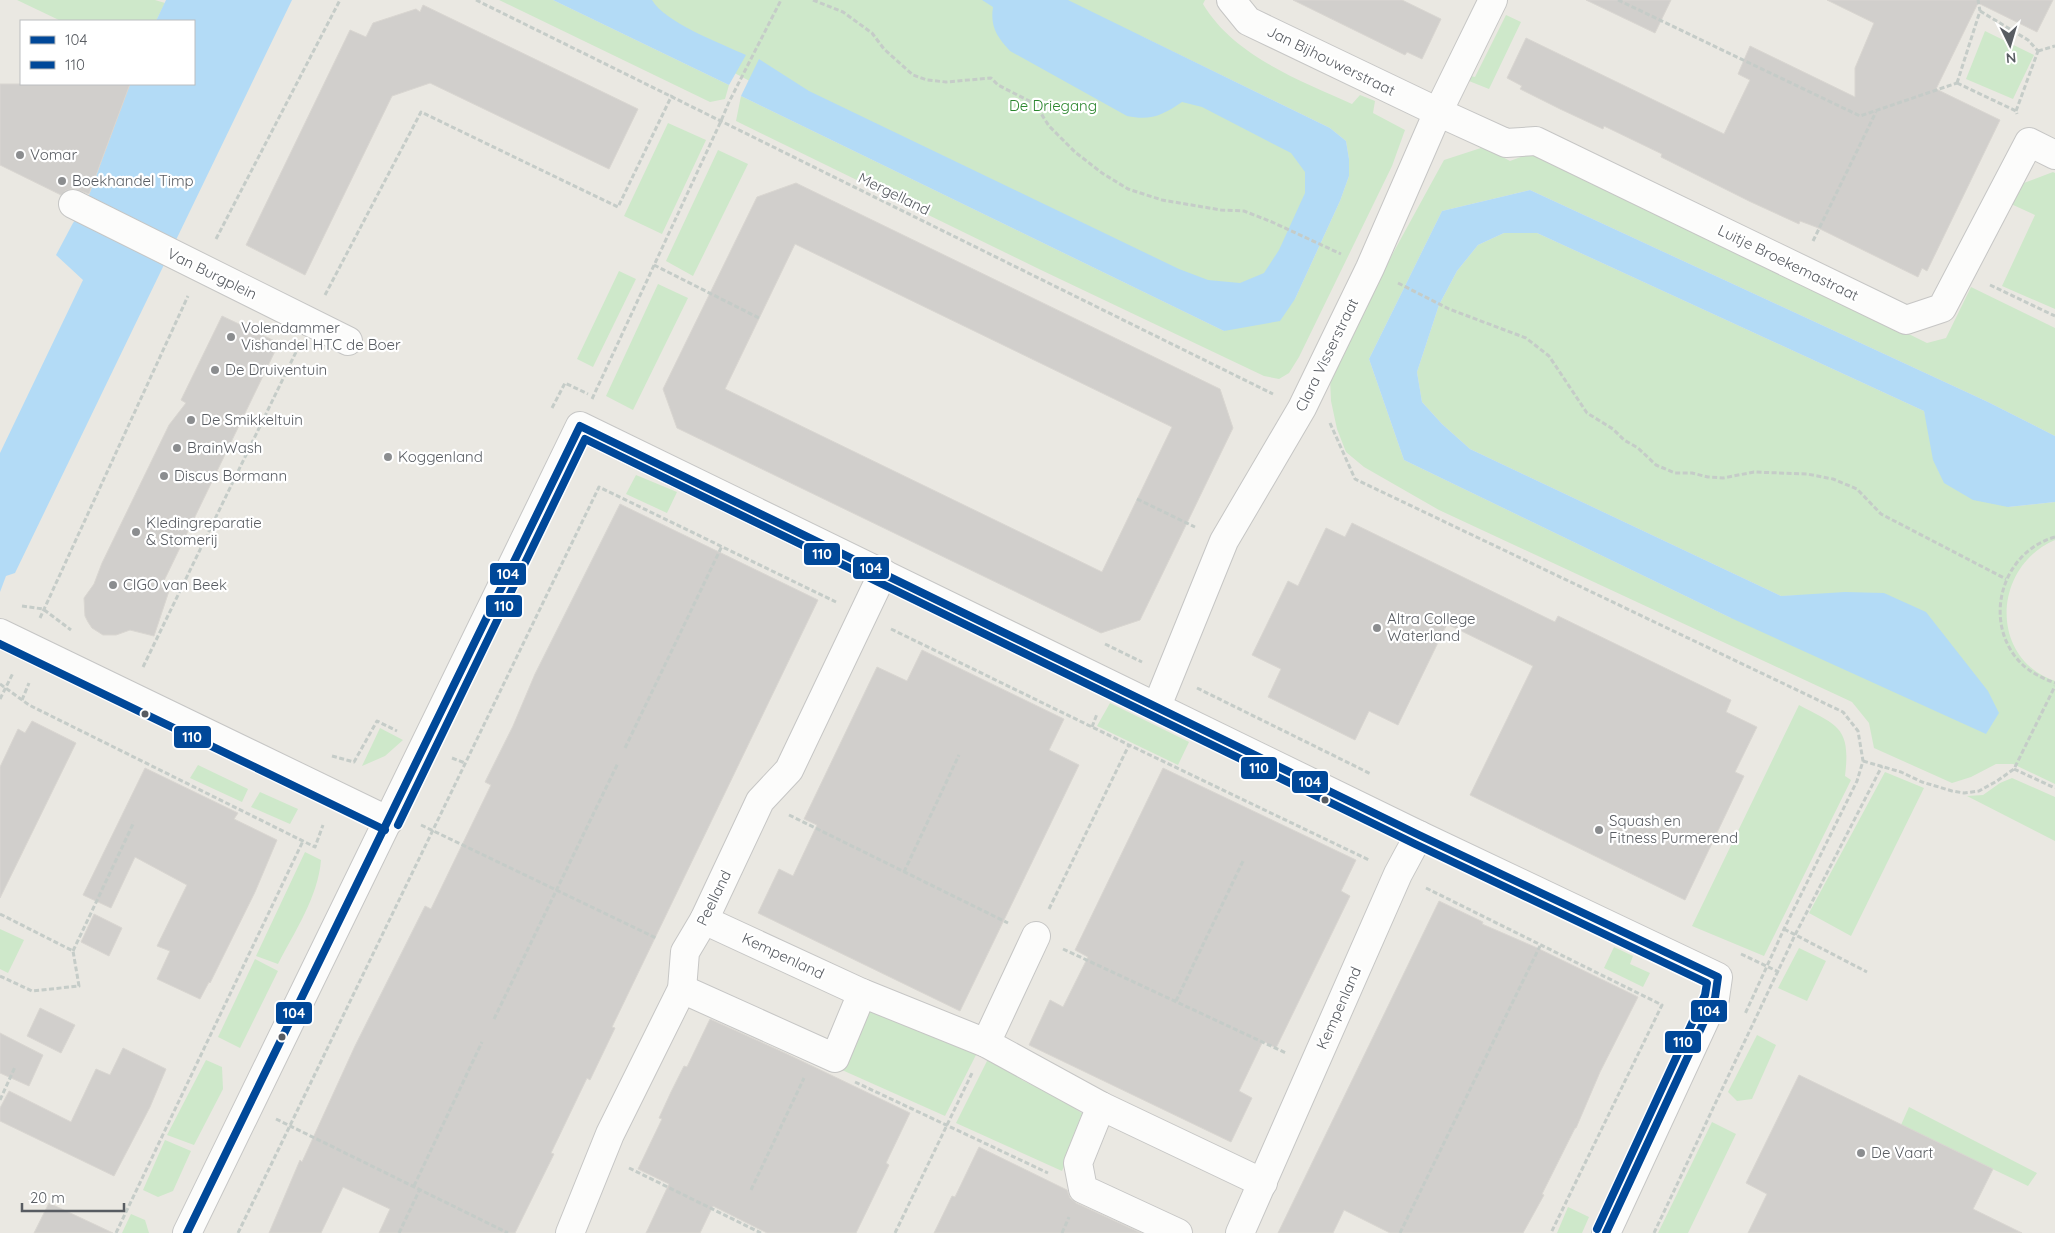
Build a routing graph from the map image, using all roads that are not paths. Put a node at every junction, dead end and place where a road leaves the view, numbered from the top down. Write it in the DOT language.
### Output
graph roads {
  1 [pos="1231,0"];
  2 [pos="1493,0"];
  3 [pos="1438,112"];
  4 [pos="2055,155"];
  5 [pos="75,205"];
  6 [pos="348,341"];
  7 [pos="883,573"];
  8 [pos="0,633"];
  9 [pos="1157,706"];
  10 [pos="391,816"];
  11 [pos="1419,835"];
  12 [pos="704,920"];
  13 [pos="1036,936"];
  14 [pos="682,989"];
  15 [pos="862,993"];
  16 [pos="986,1043"];
  17 [pos="1101,1106"];
  18 [pos="1263,1183"];
  19 [pos="187,1233"];
  20 [pos="570,1233"];
  21 [pos="1178,1233"];
  22 [pos="1240,1233"];
  23 [pos="1606,1233"];
  1 -- 3 [label="street, Jan Bijhouwerstraat"];
  2 -- 3 [label="street, Clara Visserstraat"];
  3 -- 4 [label="street, Luitje Broekemastraat"];
  3 -- 9 [label="street, Clara Visserstraat"];
  5 -- 6 [label="street, Van Burgplein"];
  7 -- 9 [label="street"];
  7 -- 10 [label="street"];
  7 -- 12 [label="street, Peelland"];
  8 -- 10 [label="street"];
  9 -- 11 [label="street"];
  10 -- 19 [label="street"];
  11 -- 18 [label="street, Kempenland"];
  11 -- 23 [label="street"];
  12 -- 14 [label="street, Peelland"];
  12 -- 15 [label="street, Kempenland"];
  13 -- 16 [label="street"];
  14 -- 15 [label="street"];
  14 -- 20 [label="street, Peelland"];
  15 -- 16 [label="street, Kempenland"];
  16 -- 17 [label="street, Kempenland"];
  17 -- 18 [label="street, Kempenland"];
  17 -- 21 [label="street"];
  18 -- 22 [label="street, Kempenland"];
}
